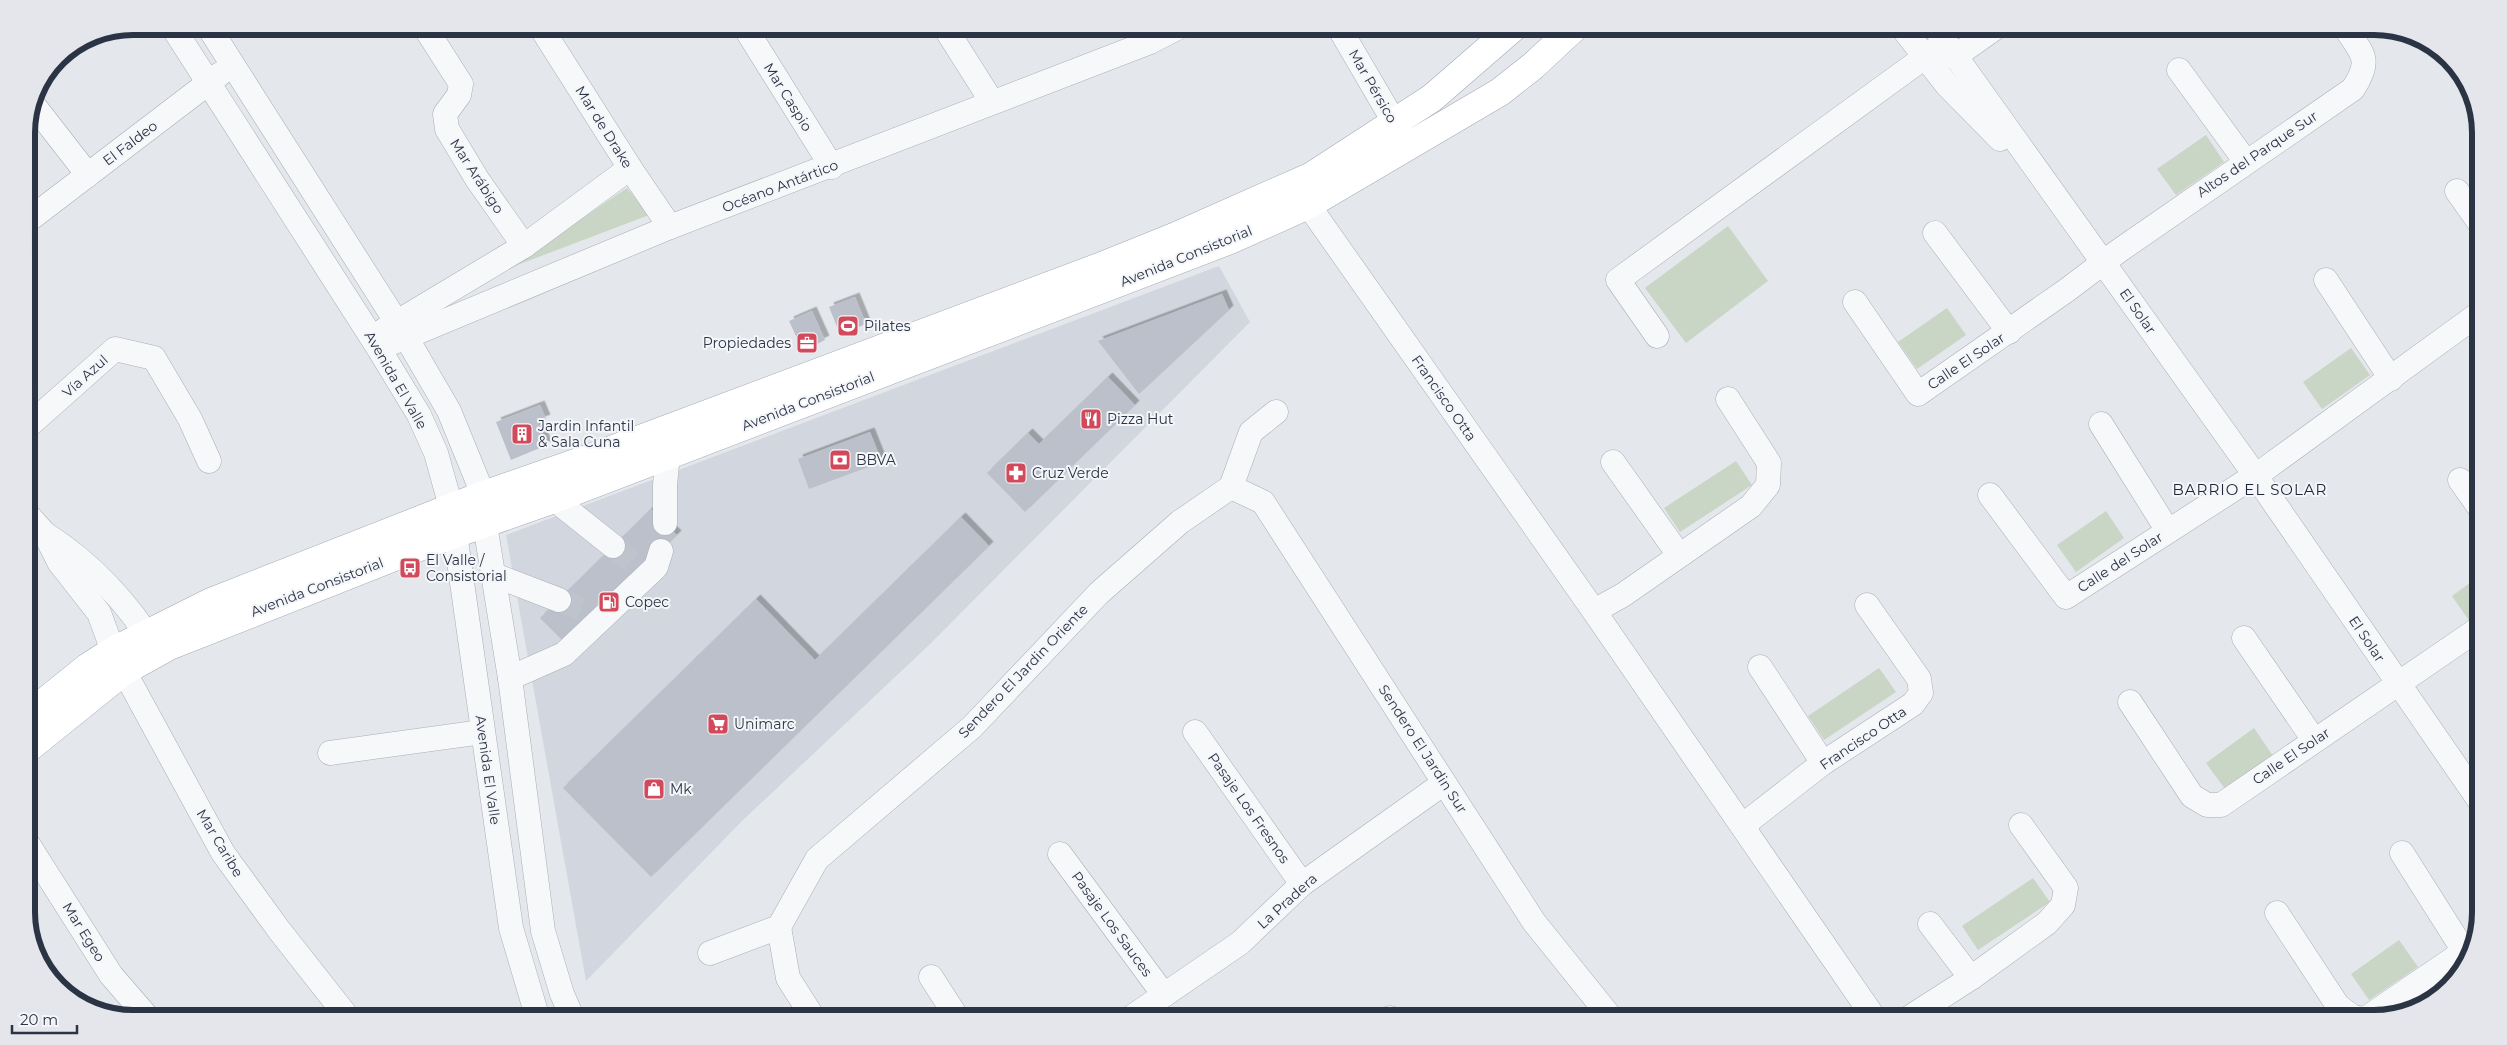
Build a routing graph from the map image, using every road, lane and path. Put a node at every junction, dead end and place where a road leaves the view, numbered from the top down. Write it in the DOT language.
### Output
graph roads {
  1 [pos="177,35"];
  2 [pos="214,35"];
  3 [pos="430,35"];
  4 [pos="546,35"];
  5 [pos="750,35"];
  6 [pos="950,35"];
  7 [pos="1143,35"];
  8 [pos="1343,35"];
  9 [pos="1505,35"];
  10 [pos="1566,35"];
  11 [pos="1907,35"];
  12 [pos="1968,35"];
  13 [pos="2350,35"];
  14 [pos="1944,42"];
  15 [pos="1924,58"];
  16 [pos="232,65"];
  17 [pos="2179,70"];
  18 [pos="207,84"];
  19 [pos="992,102"];
  20 [pos="37,111"];
  21 [pos="1401,135"];
  22 [pos="2246,162"];
  23 [pos="832,167"];
  24 [pos="630,168"];
  25 [pos="88,175"];
  26 [pos="2458,191"];
  27 [pos="1301,195"];
  28 [pos="2056,195"];
  29 [pos="2472,212"];
  30 [pos="35,215"];
  31 [pos="670,227"];
  32 [pos="1935,233"];
  33 [pos="524,246"];
  34 [pos="2104,262"];
  35 [pos="2326,280"];
  36 [pos="1854,302"];
  37 [pos="2472,319"];
  38 [pos="401,330"];
  39 [pos="2009,332"];
  40 [pos="1657,336"];
  41 [pos="375,343"];
  42 [pos="2391,378"];
  43 [pos="1728,400"];
  44 [pos="1276,412"];
  45 [pos="35,420"];
  46 [pos="2101,424"];
  47 [pos="668,454"];
  48 [pos="209,462"];
  49 [pos="1613,462"];
  50 [pos="2255,475"];
  51 [pos="2460,480"];
  52 [pos="1231,487"];
  53 [pos="1990,495"];
  54 [pos="2472,497"];
  55 [pos="554,499"];
  56 [pos="484,508"];
  57 [pos="453,520"];
  58 [pos="35,523"];
  59 [pos="665,523"];
  60 [pos="2168,531"];
  61 [pos="45,534"];
  62 [pos="613,546"];
  63 [pos="661,551"];
  64 [pos="1679,554"];
  65 [pos="494,575"];
  66 [pos="559,600"];
  67 [pos="1867,605"];
  68 [pos="1594,611"];
  69 [pos="2472,633"];
  70 [pos="2244,638"];
  71 [pos="152,643"];
  72 [pos="119,661"];
  73 [pos="1760,666"];
  74 [pos="510,678"];
  75 [pos="2398,684"];
  76 [pos="2130,702"];
  77 [pos="35,710"];
  78 [pos="482,732"];
  79 [pos="1195,732"];
  80 [pos="2314,740"];
  81 [pos="35,741"];
  82 [pos="330,752"];
  83 [pos="1823,763"];
  84 [pos="1444,783"];
  85 [pos="2472,790"];
  86 [pos="2021,825"];
  87 [pos="1745,828"];
  88 [pos="2402,853"];
  89 [pos="1060,854"];
  90 [pos="35,855"];
  91 [pos="1302,884"];
  92 [pos="2277,913"];
  93 [pos="1930,924"];
  94 [pos="778,927"];
  95 [pos="2467,944"];
  96 [pos="2465,950"];
  97 [pos="710,953"];
  98 [pos="931,977"];
  99 [pos="1971,978"];
  100 [pos="1164,995"];
  101 [pos="141,1010"];
  102 [pos="342,1010"];
  103 [pos="535,1010"];
  104 [pos="569,1010"];
  105 [pos="808,1010"];
  106 [pos="952,1010"];
  107 [pos="1142,1010"];
  108 [pos="1605,1010"];
  109 [pos="1869,1010"];
  110 [pos="1921,1010"];
  111 [pos="2343,1010"];
  112 [pos="2378,1010"];
  1 -- 18 [label="street, Avenida El Valle"];
  2 -- 16 [label="street, Avenida El Valle"];
  3 -- 33 [label="street, Mar Arábigo"];
  4 -- 24 [label="street, Mar de Drake"];
  5 -- 23 [label="street, Mar Caspio"];
  6 -- 19 [label="street"];
  7 -- 19 [label="street, Océano Antártico"];
  8 -- 21 [label="street, Mar Pérsico"];
  9 -- 21 [label="main road, Avenida Consistorial"];
  10 -- 21 [label="main road, Avenida Consistorial"];
  11 -- 15 [label="street, El Solar"];
  12 -- 14 [label="street"];
  13 -- 22 [label="street, Altos del Parque Sur"];
  14 -- 15 [label="street"];
  14 -- 28 [label="street, El Solar"];
  15 -- 28 [label="street, El Solar"];
  15 -- 40 [label="street"];
  16 -- 18 [label="street, El Faldeo"];
  16 -- 38 [label="street, Avenida El Valle"];
  17 -- 22 [label="street"];
  18 -- 25 [label="street, El Faldeo"];
  18 -- 41 [label="street, Avenida El Valle"];
  19 -- 23 [label="street, Océano Antártico"];
  20 -- 25 [label="street"];
  21 -- 27 [label="main road, Avenida Consistorial"];
  22 -- 34 [label="street, Altos del Parque Sur"];
  23 -- 31 [label="street, Océano Antártico"];
  24 -- 31 [label="street, Mar de Drake"];
  24 -- 33 [label="street, Océano Antártico"];
  25 -- 30 [label="street, El Faldeo"];
  26 -- 29 [label="street"];
  27 -- 47 [label="main road, Avenida Consistorial"];
  27 -- 56 [label="main road, Avenida Consistorial"];
  27 -- 68 [label="street, Francisco Otta"];
  28 -- 34 [label="street, El Solar"];
  31 -- 38 [label="street, Océano Antártico"];
  32 -- 39 [label="street"];
  33 -- 38 [label="street, Océano Antártico"];
  34 -- 39 [label="street, Calle El Solar"];
  34 -- 50 [label="street, El Solar"];
  35 -- 42 [label="street"];
  36 -- 39 [label="street, Calle El Solar"];
  37 -- 42 [label="street"];
  38 -- 41 [label="street, Océano Antártico"];
  38 -- 56 [label="street, Avenida El Valle"];
  41 -- 57 [label="street, Avenida El Valle"];
  42 -- 50 [label="street"];
  43 -- 64 [label="street"];
  44 -- 52 [label="street"];
  45 -- 48 [label="street, Vía Azul"];
  46 -- 60 [label="street"];
  47 -- 55 [label="main road, Avenida Consistorial"];
  47 -- 59 [label="street"];
  49 -- 64 [label="street"];
  50 -- 60 [label="street, Calle del Solar"];
  50 -- 75 [label="street, El Solar"];
  51 -- 54 [label="street"];
  52 -- 84 [label="street, Sendero El Jardin Sur"];
  52 -- 94 [label="street, Sendero El Jardin Oriente"];
  53 -- 60 [label="street, Calle del Solar"];
  55 -- 56 [label="main road, Avenida Consistorial"];
  55 -- 62 [label="street"];
  56 -- 57 [label="main road, Avenida Consistorial"];
  56 -- 65 [label="street, Avenida El Valle"];
  57 -- 71 [label="main road, Avenida Consistorial"];
  57 -- 78 [label="street, Avenida El Valle"];
  58 -- 61 [label="street"];
  61 -- 71 [label="street"];
  61 -- 72 [label="street"];
  63 -- 74 [label="street"];
  64 -- 68 [label="street"];
  65 -- 66 [label="street"];
  65 -- 74 [label="street, Avenida El Valle"];
  67 -- 83 [label="street, Francisco Otta"];
  68 -- 87 [label="street, Francisco Otta"];
  69 -- 75 [label="street, Calle El Solar"];
  70 -- 80 [label="street"];
  71 -- 72 [label="main road, Avenida Consistorial"];
  72 -- 77 [label="main road, Avenida Consistorial"];
  72 -- 81 [label="main road, Avenida Consistorial"];
  72 -- 102 [label="street, Mar Caribe"];
  73 -- 83 [label="street"];
  74 -- 104 [label="street, Avenida El Valle"];
  75 -- 80 [label="street, Calle El Solar"];
  75 -- 85 [label="street, El Solar"];
  76 -- 80 [label="street, Calle El Solar"];
  78 -- 82 [label="street"];
  78 -- 103 [label="street, Avenida El Valle"];
  79 -- 91 [label="street, Pasaje Los Fresnos"];
  83 -- 87 [label="street, Francisco Otta"];
  84 -- 91 [label="street, La Pradera"];
  84 -- 108 [label="street, Sendero El Jardin Sur"];
  86 -- 99 [label="street"];
  87 -- 109 [label="street, Francisco Otta"];
  88 -- 95 [label="street"];
  89 -- 100 [label="street, Pasaje Los Sauces"];
  90 -- 101 [label="street, Mar Egeo"];
  91 -- 100 [label="street, La Pradera"];
  92 -- 111 [label="street"];
  93 -- 99 [label="street"];
  94 -- 97 [label="street"];
  94 -- 105 [label="street"];
  96 -- 112 [label="street"];
  98 -- 106 [label="street"];
  99 -- 110 [label="street"];
  100 -- 107 [label="street, La Pradera"];
}
